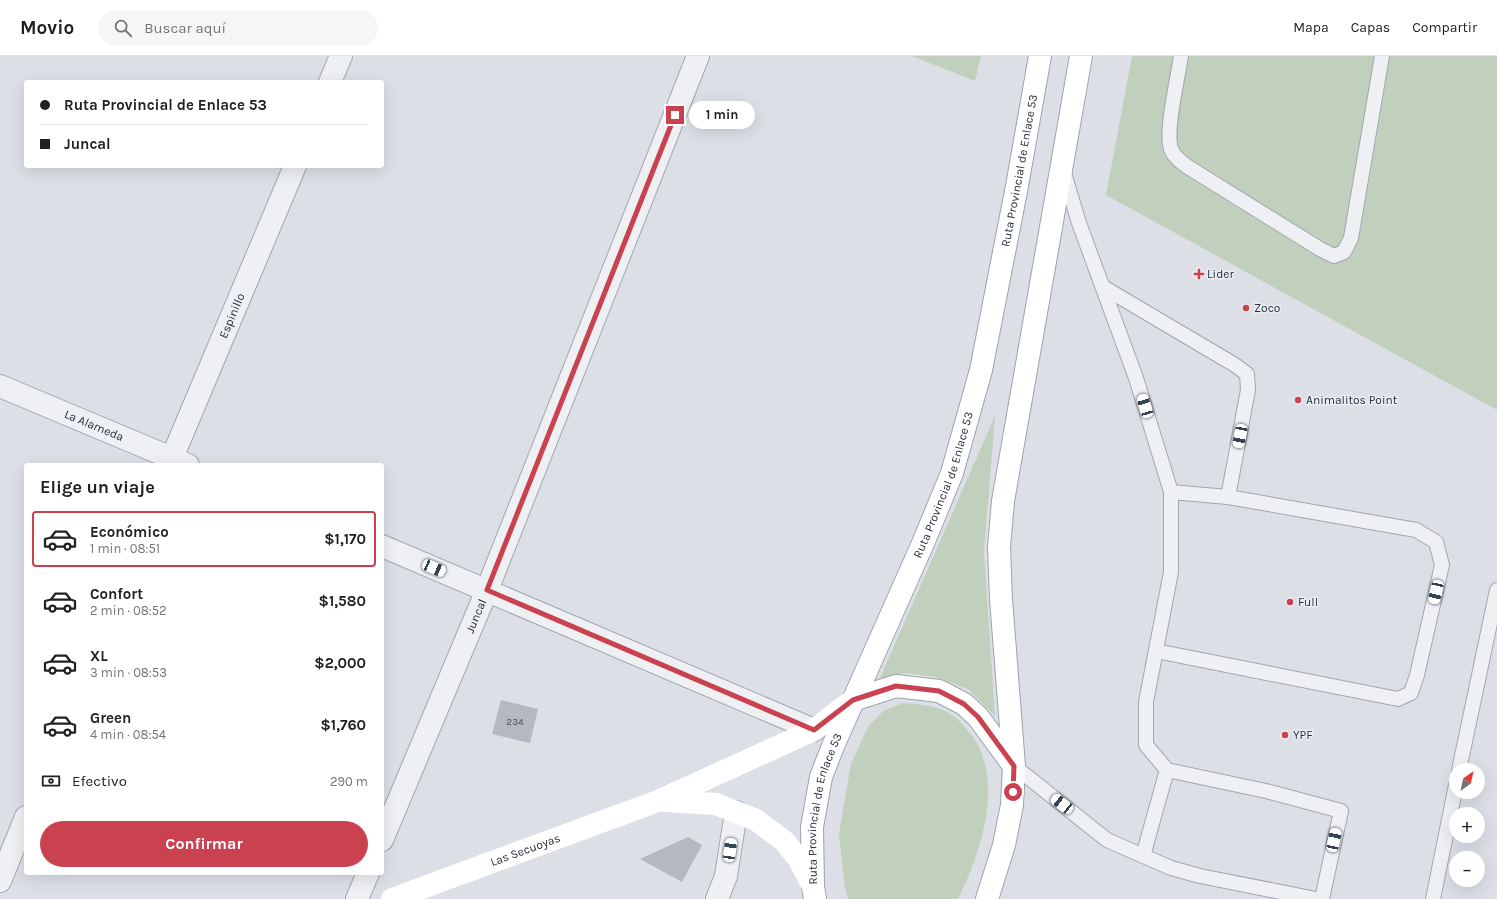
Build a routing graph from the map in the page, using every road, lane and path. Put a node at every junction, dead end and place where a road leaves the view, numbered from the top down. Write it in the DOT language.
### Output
graph roads {
  1 [pos="341,56"];
  2 [pos="698,56"];
  3 [pos="1040,56"];
  4 [pos="1081,56"];
  5 [pos="1181,56"];
  6 [pos="1382,56"];
  7 [pos="331,80"];
  8 [pos="1062,167"];
  9 [pos="294,168"];
  10 [pos="1103,287"];
  11 [pos="0,386"];
  12 [pos="176,463"];
  13 [pos="1171,492"];
  14 [pos="1228,497"];
  15 [pos="384,547"];
  16 [pos="487,590"];
  17 [pos="1497,590"];
  18 [pos="1156,651"];
  19 [pos="853,700"];
  20 [pos="814,730"];
  21 [pos="1460,763"];
  22 [pos="1014,766"];
  23 [pos="1167,770"];
  24 [pos="1453,799"];
  25 [pos="658,801"];
  26 [pos="736,812"];
  27 [pos="24,822"];
  28 [pos="384,835"];
  29 [pos="1143,856"];
  30 [pos="367,875"];
  31 [pos="0,881"];
  32 [pos="816,895"];
  33 [pos="357,899"];
  34 [pos="392,899"];
  35 [pos="717,899"];
  36 [pos="987,899"];
  37 [pos="1316,899"];
  38 [pos="1322,899"];
  39 [pos="1432,899"];
  1 -- 7 [label="street"];
  2 -- 16 [label="street, Juncal"];
  3 -- 19 [label="main road, Ruta Provincial de Enlace 53"];
  4 -- 8 [label="main road"];
  5 -- 6 [label="lane"];
  8 -- 10 [label="lane"];
  8 -- 22 [label="main road"];
  9 -- 12 [label="street, Espinillo"];
  10 -- 13 [label="lane"];
  10 -- 14 [label="lane"];
  11 -- 12 [label="street, La Alameda"];
  13 -- 14 [label="lane"];
  13 -- 18 [label="lane"];
  14 -- 18 [label="lane"];
  15 -- 16 [label="street"];
  16 -- 20 [label="street"];
  16 -- 28 [label="street, Juncal"];
  17 -- 21 [label="lane"];
  18 -- 23 [label="lane"];
  19 -- 20 [label="main road, Las Secuoyas"];
  19 -- 22 [label="main road"];
  19 -- 32 [label="main road, Ruta Provincial de Enlace 53"];
  20 -- 25 [label="main road, Las Secuoyas"];
  22 -- 29 [label="lane"];
  22 -- 36 [label="main road"];
  23 -- 29 [label="lane"];
  23 -- 38 [label="lane"];
  24 -- 39 [label="lane"];
  25 -- 26 [label="main road"];
  25 -- 34 [label="main road, Las Secuoyas"];
  26 -- 32 [label="main road"];
  26 -- 35 [label="street"];
  27 -- 31 [label="street"];
  29 -- 37 [label="lane"];
  30 -- 33 [label="street"];
}
